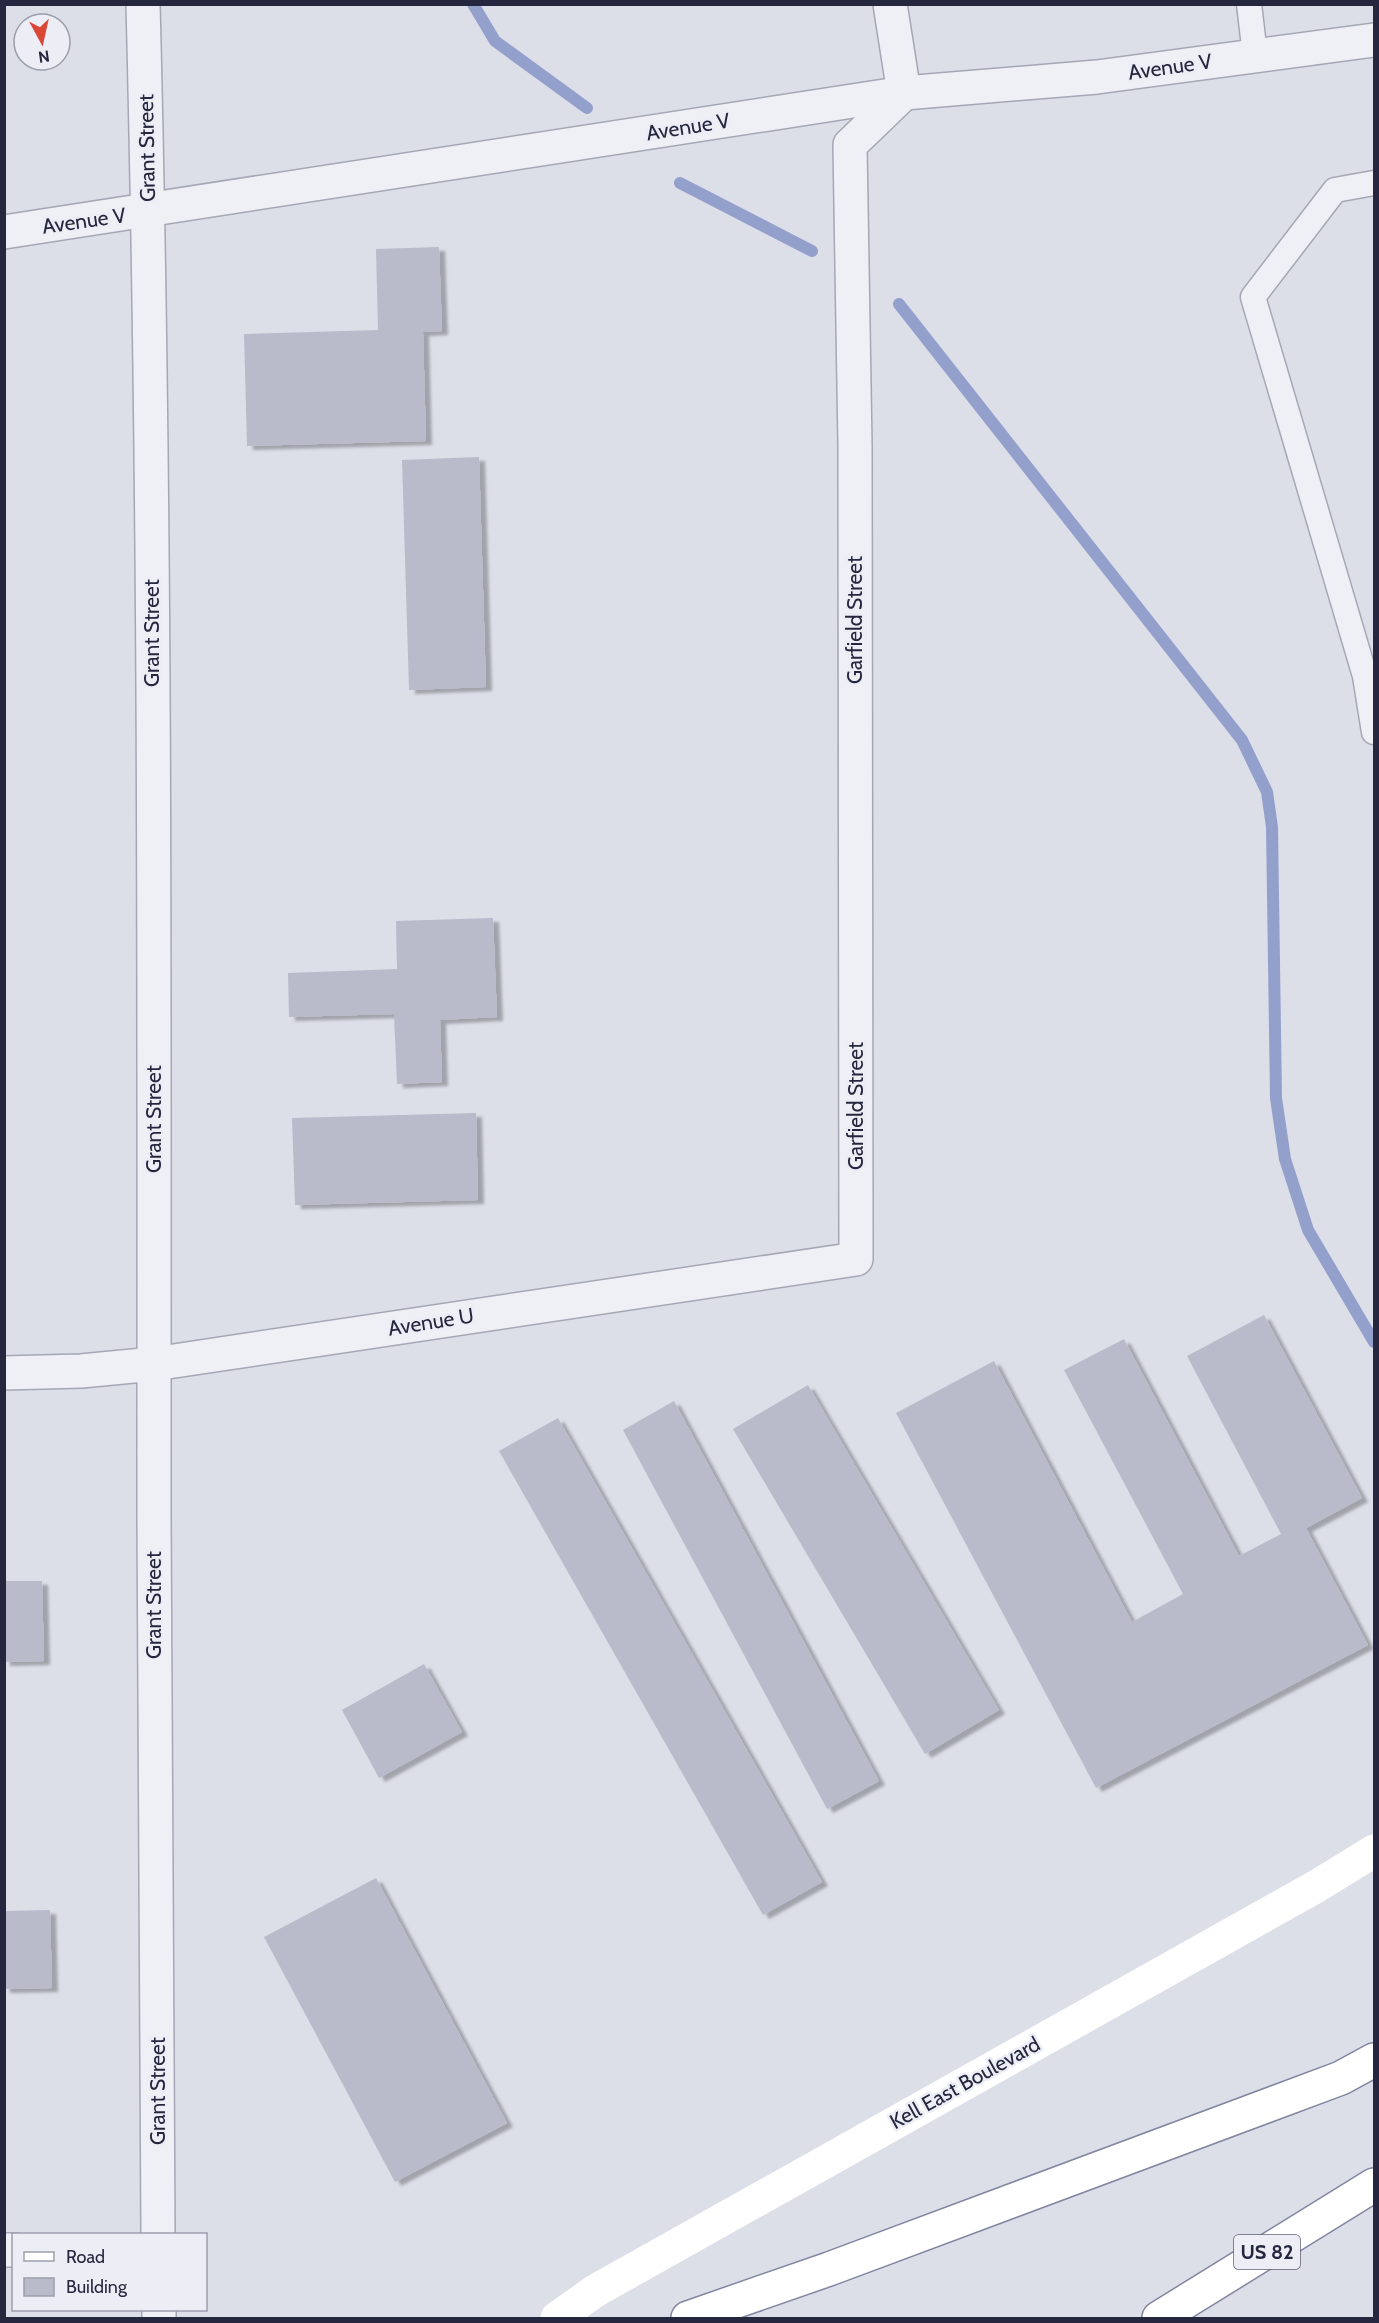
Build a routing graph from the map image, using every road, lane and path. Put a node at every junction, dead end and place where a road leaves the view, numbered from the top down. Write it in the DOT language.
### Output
graph roads {
  1 [pos="143,4"];
  2 [pos="890,4"];
  3 [pos="1249,4"];
  4 [pos="1374,40"];
  5 [pos="1255,56"];
  6 [pos="904,93"];
  7 [pos="1374,183"];
  8 [pos="149,212"];
  9 [pos="4,232"];
  10 [pos="1374,732"];
  11 [pos="856,1259"];
  12 [pos="154,1364"];
  13 [pos="4,1372"];
  14 [pos="1374,1851"];
  15 [pos="1374,2060"];
  16 [pos="1374,2185"];
  17 [pos="158,2233"];
  18 [pos="557,2319"];
  19 [pos="688,2319"];
  20 [pos="1159,2319"];
  1 -- 8 [label="street, Grant Street"];
  2 -- 6 [label="street"];
  3 -- 5 [label="lane"];
  4 -- 5 [label="street, Avenue V"];
  5 -- 6 [label="street, Avenue V"];
  6 -- 8 [label="street, Avenue V"];
  6 -- 11 [label="street, Garfield Street"];
  7 -- 10 [label="lane"];
  8 -- 9 [label="street, Avenue V"];
  8 -- 12 [label="street, Grant Street"];
  11 -- 12 [label="street, Avenue U"];
  12 -- 13 [label="street, Avenue U"];
  12 -- 17 [label="street, Grant Street"];
  14 -- 18 [label="main road, Kell East Boulevard"];
  15 -- 19 [label="main road"];
  16 -- 20 [label="main road, US 82"];
}
